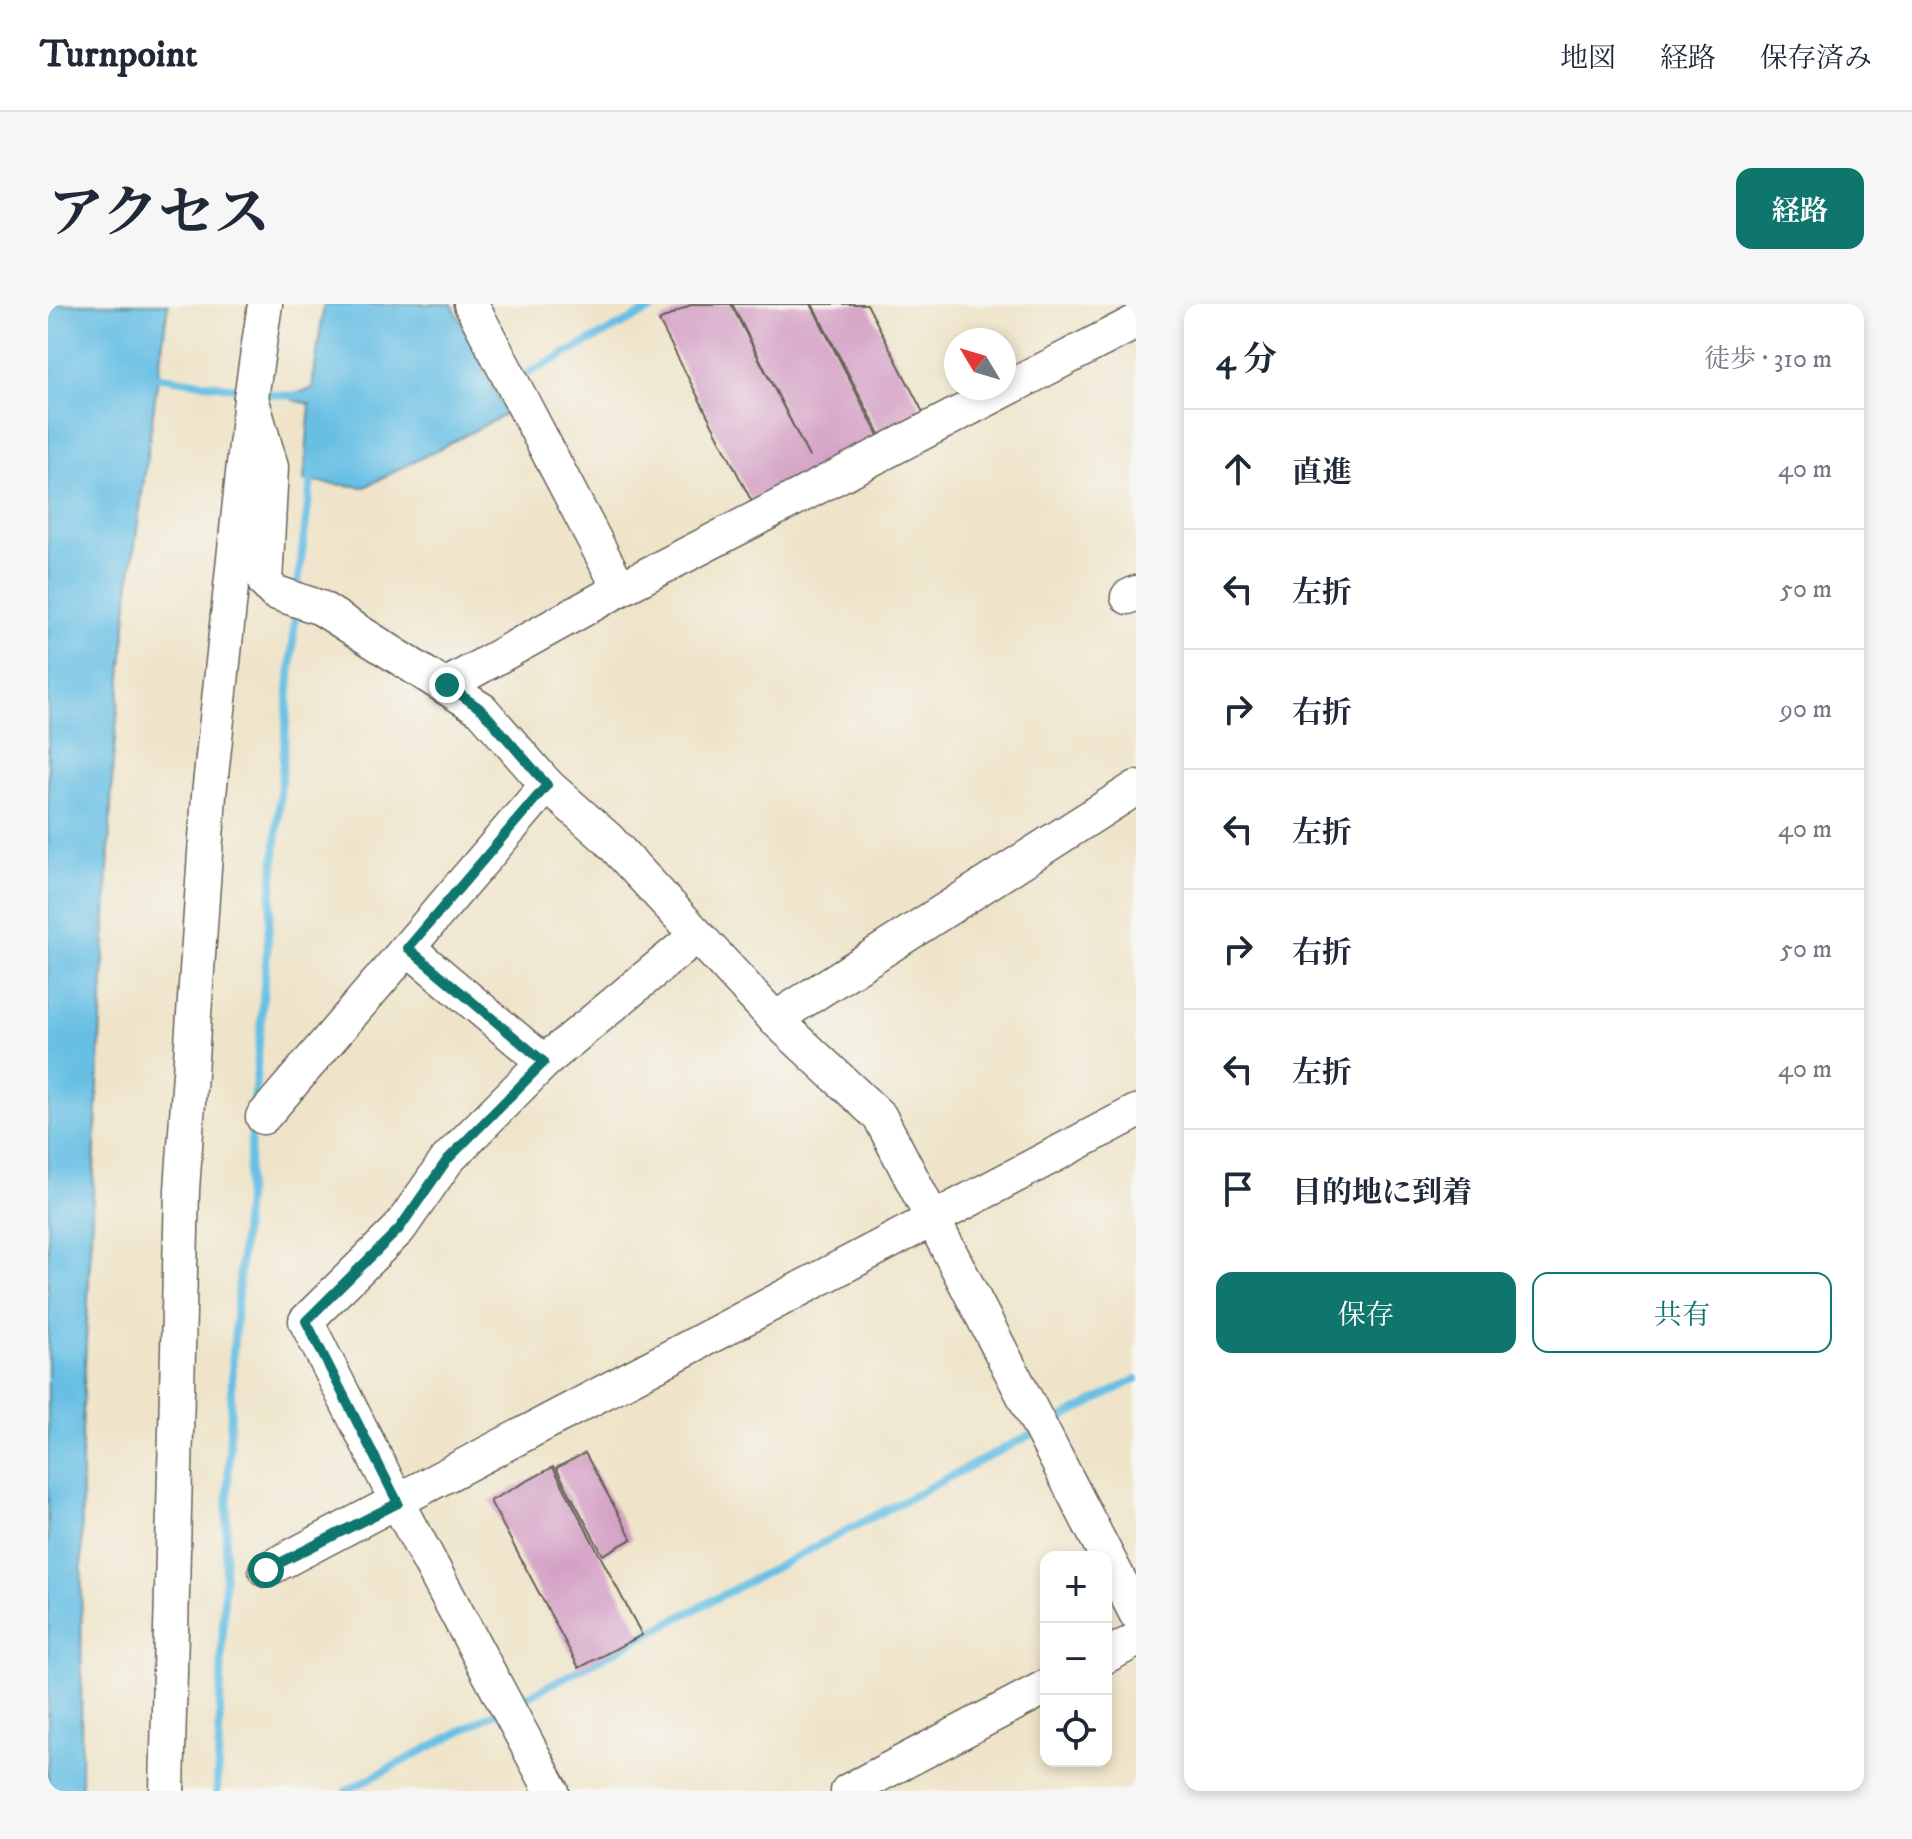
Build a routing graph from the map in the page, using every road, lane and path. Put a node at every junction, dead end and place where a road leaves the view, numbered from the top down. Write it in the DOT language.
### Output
graph roads {
  1 [pos="265,304"];
  2 [pos="471,304"];
  3 [pos="1136,322"];
  4 [pos="251,398"];
  5 [pos="620,589"];
  6 [pos="447,685"];
  7 [pos="547,785"];
  8 [pos="1136,788"];
  9 [pos="696,936"];
  10 [pos="408,948"];
  11 [pos="775,1019"];
  12 [pos="544,1062"];
  13 [pos="1136,1112"];
  14 [pos="263,1117"];
  15 [pos="936,1221"];
  16 [pos="398,1503"];
  17 [pos="266,1570"];
  18 [pos="1136,1613"];
  19 [pos="1136,1640"];
  20 [pos="1112,1653"];
  21 [pos="1040,1690"];
  22 [pos="167,1791"];
  23 [pos="552,1791"];
  24 [pos="848,1791"];
  1 -- 4 [label="street"];
  2 -- 5 [label="street"];
  3 -- 5 [label="street"];
  4 -- 6 [label="street"];
  4 -- 22 [label="street"];
  5 -- 6 [label="street"];
  6 -- 7 [label="street"];
  7 -- 9 [label="street"];
  7 -- 10 [label="street"];
  8 -- 11 [label="street"];
  9 -- 11 [label="street"];
  9 -- 12 [label="street"];
  10 -- 12 [label="street"];
  10 -- 14 [label="street"];
  11 -- 15 [label="street"];
  12 -- 16 [label="street"];
  13 -- 15 [label="street"];
  15 -- 16 [label="street"];
  15 -- 18 [label="street"];
  16 -- 17 [label="street"];
  16 -- 23 [label="street"];
  19 -- 20 [label="street"];
  21 -- 24 [label="street"];
}
